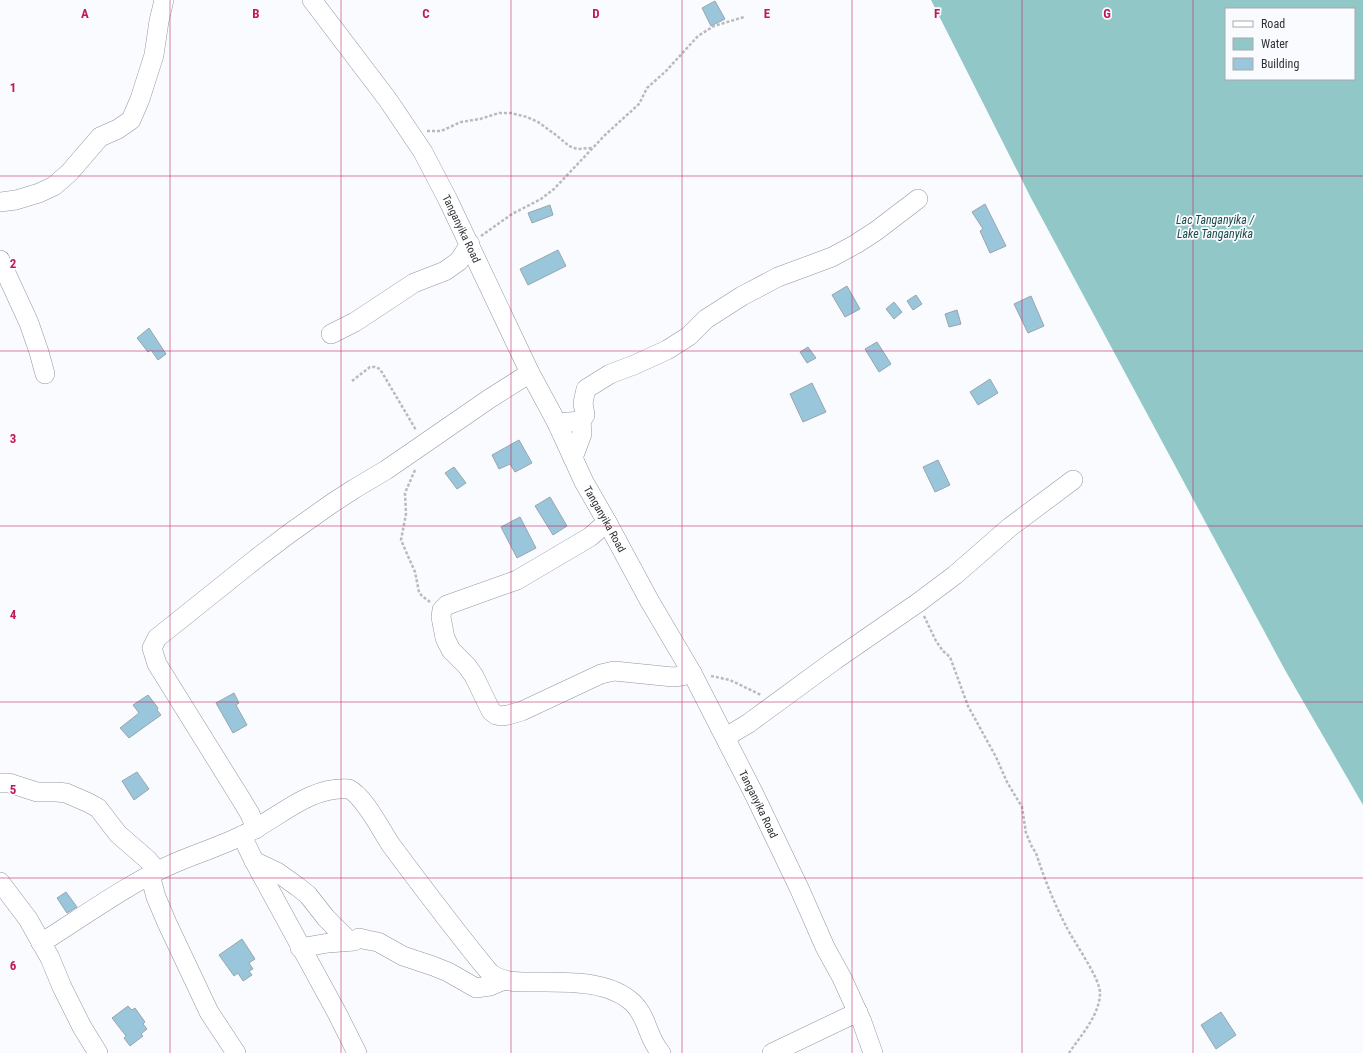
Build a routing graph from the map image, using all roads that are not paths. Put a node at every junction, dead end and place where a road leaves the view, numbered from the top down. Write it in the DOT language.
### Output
graph roads {
  1 [pos="164,0"];
  2 [pos="312,0"];
  3 [pos="918,199"];
  4 [pos="0,202"];
  5 [pos="470,244"];
  6 [pos="0,260"];
  7 [pos="331,334"];
  8 [pos="530,373"];
  9 [pos="45,374"];
  10 [pos="581,421"];
  11 [pos="557,423"];
  12 [pos="573,458"];
  13 [pos="1073,480"];
  14 [pos="608,522"];
  15 [pos="692,673"];
  16 [pos="726,737"];
  17 [pos="0,783"];
  18 [pos="249,832"];
  19 [pos="254,861"];
  20 [pos="154,873"];
  21 [pos="0,882"];
  22 [pos="349,941"];
  23 [pos="41,944"];
  24 [pos="300,948"];
  25 [pos="504,980"];
  26 [pos="858,1012"];
  27 [pos="98,1053"];
  28 [pos="236,1053"];
  29 [pos="357,1053"];
  30 [pos="661,1053"];
  31 [pos="772,1053"];
  32 [pos="873,1053"];
  1 -- 4 [label="street"];
  2 -- 5 [label="street, Tanganyika Road"];
  3 -- 10 [label="street"];
  5 -- 7 [label="street"];
  5 -- 8 [label="street, Tanganyika Road"];
  6 -- 9 [label="street"];
  8 -- 11 [label="street, Tanganyika Road"];
  8 -- 18 [label="street"];
  10 -- 11 [label="street"];
  10 -- 12 [label="street"];
  11 -- 12 [label="street, Tanganyika Road"];
  12 -- 14 [label="street, Tanganyika Road"];
  13 -- 16 [label="street"];
  14 -- 15 [label="street, Tanganyika Road"];
  14 -- 15 [label="street"];
  15 -- 16 [label="street, Tanganyika Road"];
  16 -- 26 [label="street, Tanganyika Road"];
  17 -- 20 [label="street"];
  18 -- 19 [label="street"];
  18 -- 20 [label="street"];
  18 -- 25 [label="street"];
  19 -- 22 [label="street"];
  19 -- 24 [label="street"];
  20 -- 23 [label="street"];
  20 -- 28 [label="street"];
  21 -- 23 [label="street"];
  22 -- 24 [label="street"];
  22 -- 25 [label="street"];
  23 -- 27 [label="street"];
  24 -- 29 [label="street"];
  25 -- 30 [label="street"];
  26 -- 31 [label="street"];
  26 -- 32 [label="street, Tanganyika Road"];
}
